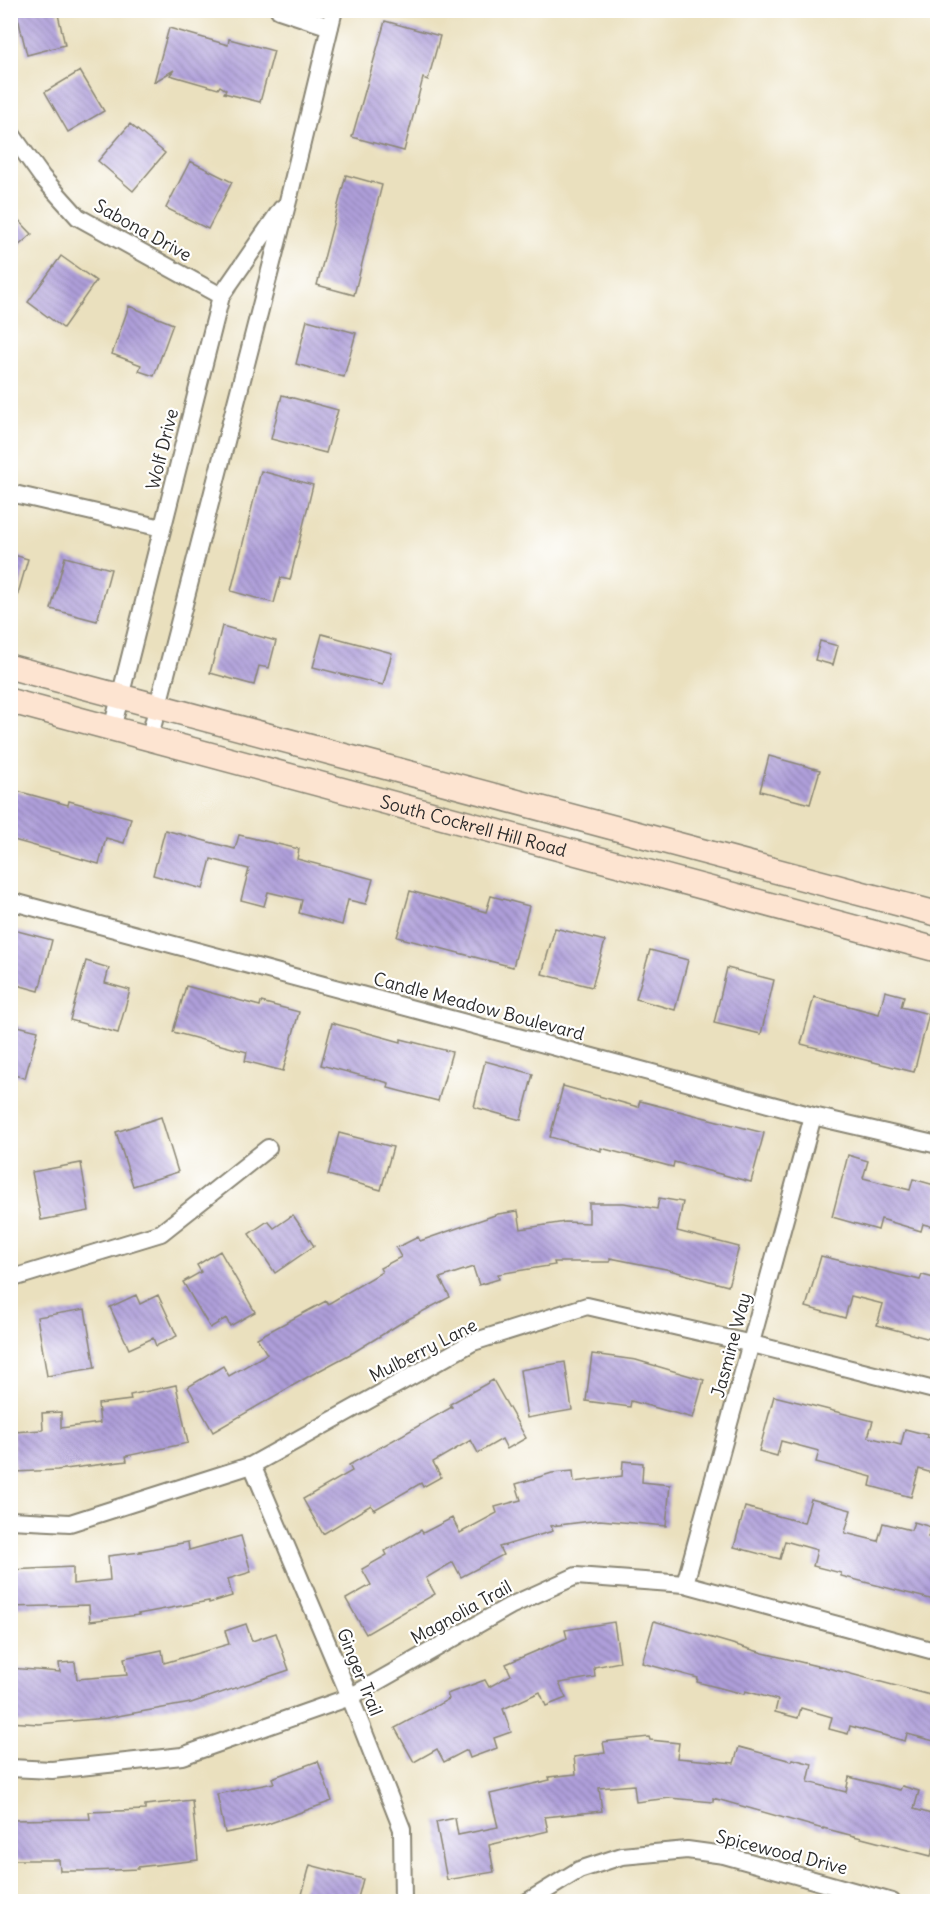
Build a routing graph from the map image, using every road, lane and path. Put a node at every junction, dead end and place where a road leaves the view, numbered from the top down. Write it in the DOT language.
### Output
graph roads {
  1 [pos="279,10"];
  2 [pos="332,19"];
  3 [pos="10,132"];
  4 [pos="289,197"];
  5 [pos="221,296"];
  6 [pos="10,493"];
  7 [pos="162,528"];
  8 [pos="10,667"];
  9 [pos="120,696"];
  10 [pos="10,701"];
  11 [pos="158,706"];
  12 [pos="112,729"];
  13 [pos="150,740"];
  14 [pos="588,821"];
  15 [pos="578,854"];
  16 [pos="10,902"];
  17 [pos="938,914"];
  18 [pos="938,950"];
  19 [pos="813,1116"];
  20 [pos="938,1145"];
  21 [pos="268,1148"];
  22 [pos="10,1279"];
  23 [pos="752,1344"];
  24 [pos="938,1391"];
  25 [pos="252,1465"];
  26 [pos="10,1520"];
  27 [pos="685,1584"];
  28 [pos="938,1652"];
  29 [pos="350,1697"];
  30 [pos="10,1768"];
  31 [pos="403,1902"];
  32 [pos="527,1902"];
  33 [pos="892,1902"];
  1 -- 2 [label="street"];
  2 -- 4 [label="street, Wolf Drive"];
  3 -- 5 [label="street, Sabona Drive"];
  4 -- 5 [label="street, Wolf Drive"];
  4 -- 11 [label="street, Wolf Drive"];
  5 -- 7 [label="street, Wolf Drive"];
  6 -- 7 [label="street"];
  7 -- 9 [label="street, Wolf Drive"];
  8 -- 9 [label="main road, South Cockrell Hill Road"];
  9 -- 11 [label="main road, South Cockrell Hill Road"];
  9 -- 12 [label="street, Wolf Drive"];
  10 -- 12 [label="main road, South Cockrell Hill Road"];
  11 -- 13 [label="street, Wolf Drive"];
  11 -- 14 [label="main road, South Cockrell Hill Road"];
  12 -- 13 [label="main road, South Cockrell Hill Road"];
  13 -- 15 [label="main road, South Cockrell Hill Road"];
  14 -- 15 [label="main road"];
  14 -- 17 [label="main road, South Cockrell Hill Road"];
  15 -- 18 [label="main road, South Cockrell Hill Road"];
  16 -- 19 [label="street, Candle Meadow Boulevard"];
  19 -- 20 [label="street, Candle Meadow Boulevard"];
  19 -- 23 [label="street, Jasmine Way"];
  21 -- 22 [label="street"];
  23 -- 24 [label="street, Mulberry Lane"];
  23 -- 25 [label="street, Mulberry Lane"];
  23 -- 27 [label="street, Jasmine Way"];
  25 -- 26 [label="street, Mulberry Lane"];
  25 -- 29 [label="street, Ginger Trail"];
  27 -- 28 [label="street, Magnolia Trail"];
  27 -- 29 [label="street, Magnolia Trail"];
  29 -- 30 [label="street, Magnolia Trail"];
  29 -- 31 [label="street, Ginger Trail"];
  32 -- 33 [label="street, Spicewood Drive"];
}
